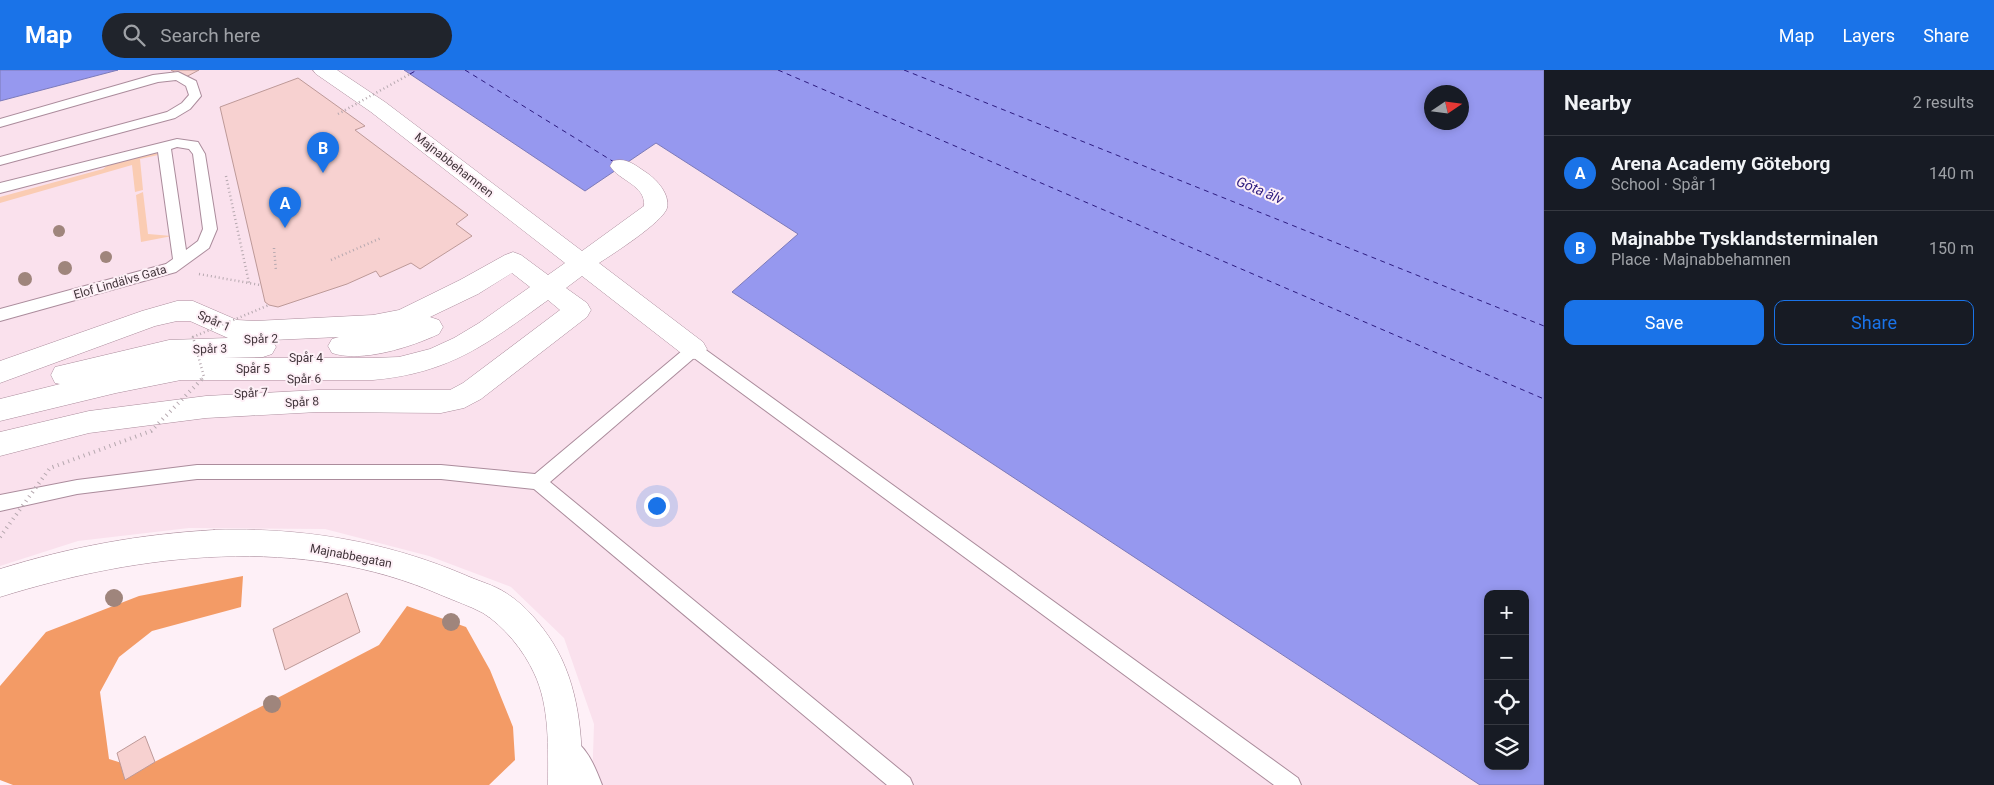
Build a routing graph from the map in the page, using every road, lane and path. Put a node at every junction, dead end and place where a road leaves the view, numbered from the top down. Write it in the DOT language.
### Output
graph roads {
  1 [pos="323,70"];
  2 [pos="410,74"];
  3 [pos="338,114"];
  4 [pos="0,123"];
  5 [pos="164,147"];
  6 [pos="0,161"];
  7 [pos="621,166"];
  8 [pos="0,188"];
  9 [pos="382,238"];
  10 [pos="274,248"];
  11 [pos="331,260"];
  12 [pos="181,262"];
  13 [pos="584,262"];
  14 [pos="276,271"];
  15 [pos="260,285"];
  16 [pos="544,285"];
  17 [pos="269,305"];
  18 [pos="0,315"];
  19 [pos="694,349"];
  20 [pos="0,372"];
  21 [pos="0,381"];
  22 [pos="0,392"];
  23 [pos="0,401"];
  24 [pos="0,410"];
  25 [pos="0,421"];
  26 [pos="0,430"];
  27 [pos="0,444"];
  28 [pos="538,482"];
  29 [pos="0,503"];
  30 [pos="0,537"];
  31 [pos="0,583"];
  32 [pos="565,743"];
  33 [pos="565,785"];
  34 [pos="592,785"];
  35 [pos="903,785"];
  36 [pos="1291,785"];
  1 -- 13 [label="street, Majnabbehamnen"];
  2 -- 3 [label="path, bridge"];
  4 -- 6 [label="lane"];
  5 -- 8 [label="lane, Elof Lindälvs Gata"];
  5 -- 12 [label="lane"];
  5 -- 12 [label="lane, Elof Lindälvs Gata"];
  7 -- 13 [label="street"];
  9 -- 11 [label="path"];
  10 -- 14 [label="path"];
  12 -- 15 [label="path"];
  12 -- 18 [label="lane, Elof Lindälvs Gata"];
  13 -- 16 [label="street"];
  13 -- 19 [label="street, Majnabbehamnen"];
  16 -- 20 [label="street, Spår 1"];
  16 -- 21 [label="street, Spår 2"];
  16 -- 22 [label="street, Spår 3"];
  16 -- 23 [label="street, Spår 4"];
  16 -- 24 [label="street, Spår 5"];
  16 -- 25 [label="street, Spår 6"];
  16 -- 26 [label="street, Spår 7"];
  16 -- 27 [label="street, Spår 8"];
  17 -- 30 [label="path, bridge"];
  19 -- 28 [label="lane"];
  19 -- 36 [label="lane"];
  28 -- 29 [label="lane"];
  28 -- 35 [label="lane"];
  31 -- 32 [label="street, Majnabbegatan"];
  32 -- 33 [label="street, Majnabbegatan"];
  32 -- 34 [label="lane"];
}
